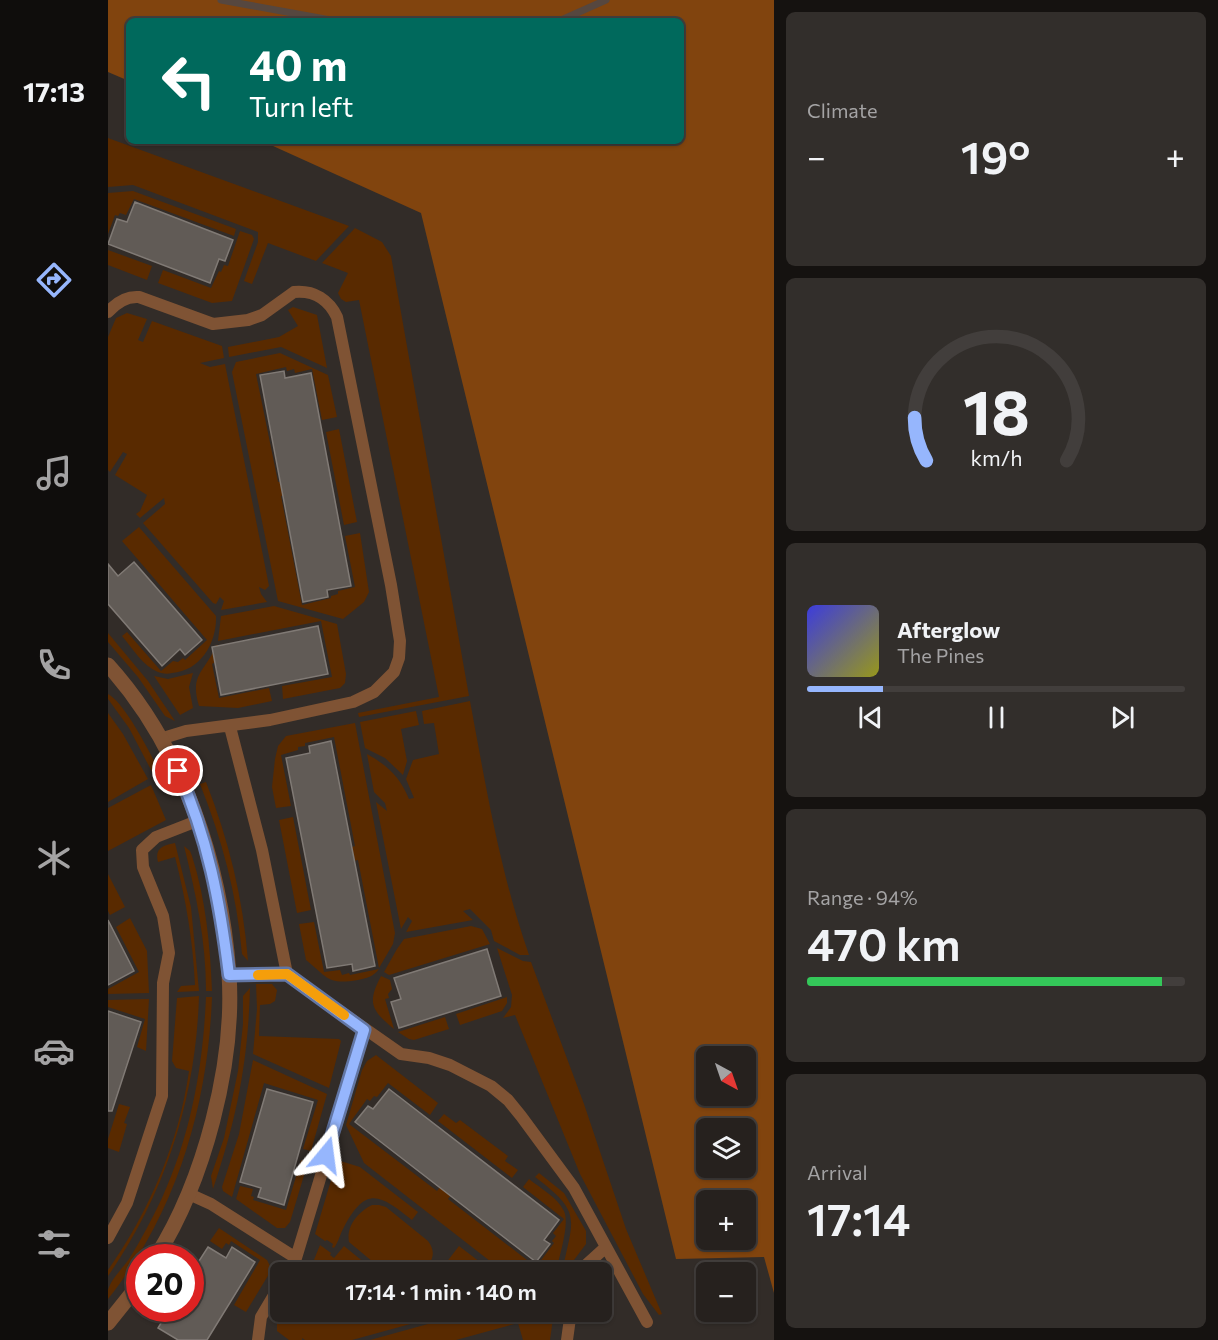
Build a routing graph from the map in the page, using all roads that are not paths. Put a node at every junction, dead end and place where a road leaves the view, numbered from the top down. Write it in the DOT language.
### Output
graph roads {
  1 [pos="108,312"];
  2 [pos="109,668"];
  3 [pos="230,727"];
  4 [pos="160,739"];
  5 [pos="197,821"];
  6 [pos="287,974"];
  7 [pos="229,975"];
  8 [pos="364,1030"];
  9 [pos="189,1194"];
  10 [pos="108,1238"];
  11 [pos="163,1244"];
  12 [pos="606,1247"];
  13 [pos="296,1258"];
  14 [pos="294,1262"];
  15 [pos="589,1262"];
  16 [pos="126,1300"];
  17 [pos="270,1302"];
  18 [pos="569,1322"];
  19 [pos="647,1322"];
  20 [pos="108,1323"];
  21 [pos="258,1340"];
  22 [pos="567,1340"];
  1 -- 3 [label="lane"];
  2 -- 4 [label="street"];
  3 -- 4 [label="lane"];
  3 -- 6 [label="lane"];
  4 -- 5 [label="street"];
  5 -- 7 [label="street"];
  5 -- 10 [label="lane"];
  6 -- 7 [label="lane"];
  6 -- 8 [label="lane"];
  7 -- 9 [label="street"];
  8 -- 12 [label="lane"];
  8 -- 13 [label="lane"];
  9 -- 11 [label="street"];
  9 -- 13 [label="lane"];
  12 -- 15 [label="lane"];
  12 -- 19 [label="lane"];
  13 -- 14 [label="lane"];
  16 -- 20 [label="street"];
  17 -- 21 [label="lane"];
  18 -- 22 [label="lane"];
}
